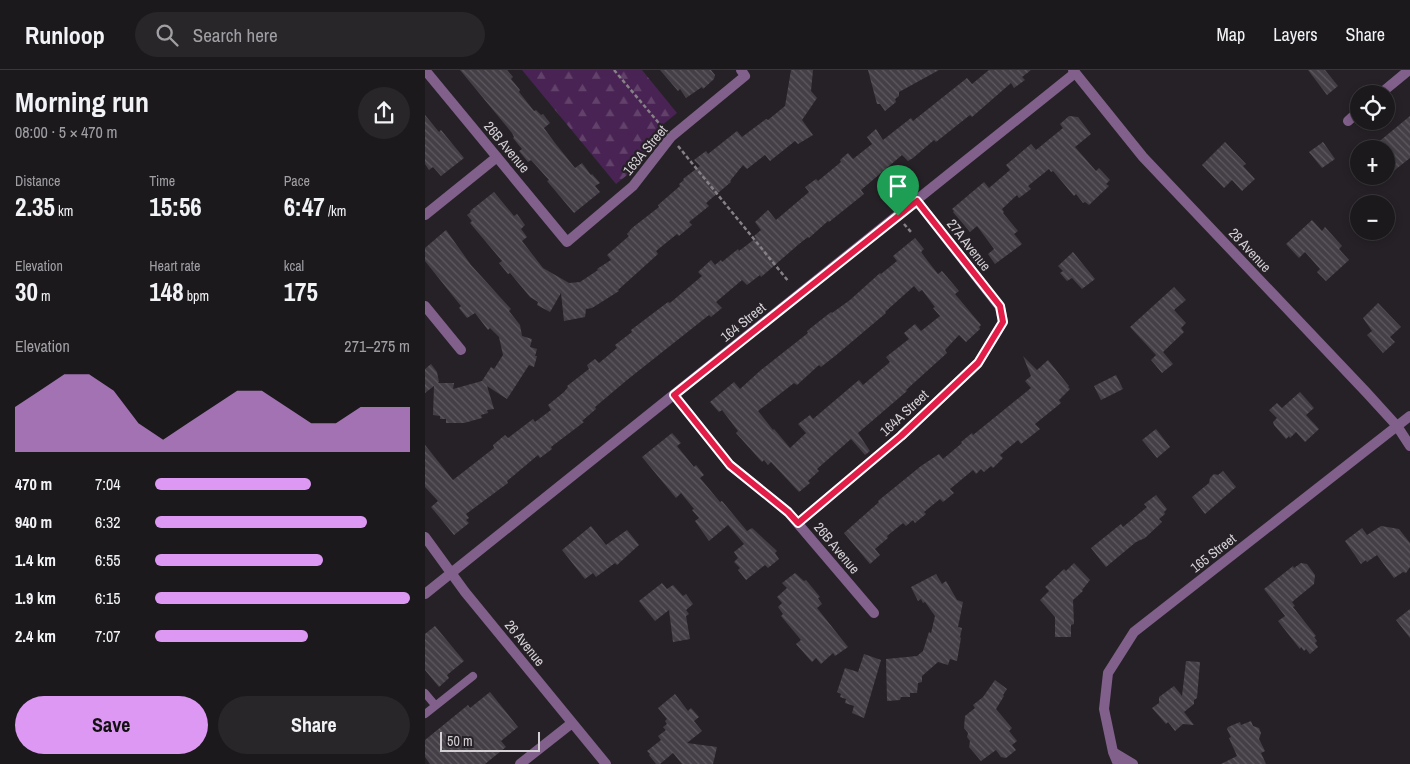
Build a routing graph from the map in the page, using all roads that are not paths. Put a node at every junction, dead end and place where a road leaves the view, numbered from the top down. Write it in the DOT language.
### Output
graph roads {
  1 [pos="425,70"];
  2 [pos="1409,70"];
  3 [pos="1076,71"];
  4 [pos="743,73"];
  5 [pos="1391,85"];
  6 [pos="497,157"];
  7 [pos="917,201"];
  8 [pos="425,214"];
  9 [pos="567,242"];
  10 [pos="425,306"];
  11 [pos="1000,306"];
  12 [pos="461,350"];
  13 [pos="674,395"];
  14 [pos="1410,416"];
  15 [pos="1397,426"];
  16 [pos="1410,446"];
  17 [pos="798,523"];
  18 [pos="425,537"];
  19 [pos="451,573"];
  20 [pos="425,594"];
  21 [pos="874,613"];
  22 [pos="473,676"];
  23 [pos="425,693"];
  24 [pos="435,706"];
  25 [pos="425,714"];
  26 [pos="572,723"];
  27 [pos="1113,752"];
  28 [pos="519,764"];
  29 [pos="606,764"];
  30 [pos="1118,764"];
  31 [pos="1133,764"];
  1 -- 6 [label="street, 26B Avenue"];
  2 -- 5 [label="street"];
  3 -- 7 [label="street, 164 Street"];
  3 -- 15 [label="street, 28 Avenue"];
  4 -- 9 [label="street, 163A Street"];
  6 -- 8 [label="street"];
  6 -- 9 [label="street, 26B Avenue"];
  7 -- 11 [label="street, 27A Avenue"];
  7 -- 13 [label="street, 164 Street"];
  10 -- 12 [label="street"];
  11 -- 17 [label="street, 164A Street"];
  13 -- 17 [label="street, 26B Avenue"];
  13 -- 19 [label="street, 164 Street"];
  14 -- 15 [label="street, 165 Street"];
  15 -- 16 [label="street, 28 Avenue"];
  15 -- 27 [label="street, 165 Street"];
  17 -- 21 [label="street, 26B Avenue"];
  18 -- 19 [label="street, 26 Avenue"];
  19 -- 20 [label="street, 164 Street"];
  19 -- 26 [label="street, 26 Avenue"];
  22 -- 24 [label="lane"];
  23 -- 24 [label="lane"];
  24 -- 25 [label="lane"];
  26 -- 28 [label="street"];
  26 -- 29 [label="street, 26 Avenue"];
  27 -- 30 [label="street, 165 Street"];
  27 -- 31 [label="street"];
}
